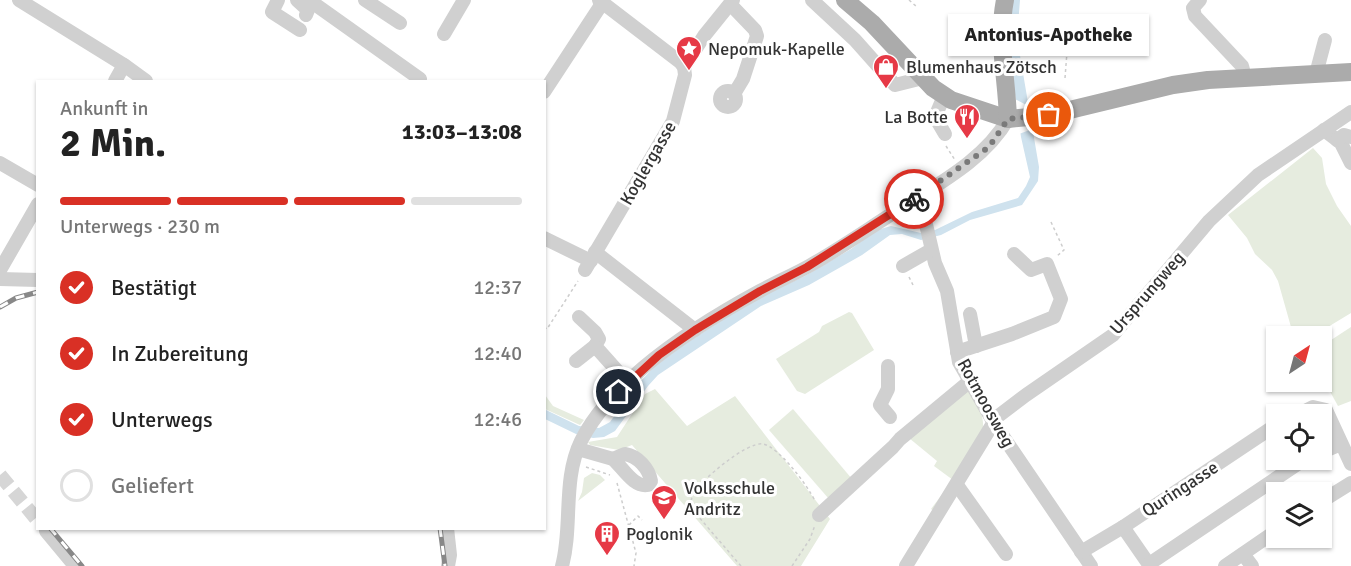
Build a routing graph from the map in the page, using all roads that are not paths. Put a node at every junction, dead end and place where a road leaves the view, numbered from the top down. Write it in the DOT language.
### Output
graph roads {
  1 [pos="19,0"];
  2 [pos="278,0"];
  3 [pos="297,0"];
  4 [pos="309,0"];
  5 [pos="365,0"];
  6 [pos="464,0"];
  7 [pos="812,0"];
  8 [pos="845,0"];
  9 [pos="1005,0"];
  10 [pos="1200,0"];
  11 [pos="601,1"];
  12 [pos="731,2"];
  13 [pos="306,15"];
  14 [pos="400,23"];
  15 [pos="872,23"];
  16 [pos="300,30"];
  17 [pos="444,34"];
  18 [pos="1325,39"];
  19 [pos="855,40"];
  20 [pos="124,65"];
  21 [pos="684,67"];
  22 [pos="1351,72"];
  23 [pos="1316,74"];
  24 [pos="1245,77"];
  25 [pos="923,78"];
  26 [pos="420,79"];
  27 [pos="115,80"];
  28 [pos="145,80"];
  29 [pos="546,89"];
  30 [pos="734,94"];
  31 [pos="944,96"];
  32 [pos="1351,112"];
  33 [pos="1019,118"];
  34 [pos="1321,132"];
  35 [pos="945,134"];
  36 [pos="1351,137"];
  37 [pos="1337,141"];
  38 [pos="0,163"];
  39 [pos="1351,163"];
  40 [pos="36,184"];
  41 [pos="924,193"];
  42 [pos="907,204"];
  43 [pos="36,207"];
  44 [pos="926,225"];
  45 [pos="546,239"];
  46 [pos="931,247"];
  47 [pos="1014,254"];
  48 [pos="591,261"];
  49 [pos="903,266"];
  50 [pos="0,270"];
  51 [pos="0,279"];
  52 [pos="36,280"];
  53 [pos="970,314"];
  54 [pos="579,317"];
  55 [pos="695,330"];
  56 [pos="595,346"];
  57 [pos="976,346"];
  58 [pos="957,352"];
  59 [pos="576,361"];
  60 [pos="888,366"];
  61 [pos="969,381"];
  62 [pos="628,383"];
  63 [pos="994,423"];
  64 [pos="1332,424"];
  65 [pos="897,426"];
  66 [pos="1266,431"];
  67 [pos="581,443"];
  68 [pos="1341,444"];
  69 [pos="1332,448"];
  70 [pos="613,459"];
  71 [pos="1351,465"];
  72 [pos="1289,470"];
  73 [pos="1351,483"];
  74 [pos="957,484"];
  75 [pos="1332,495"];
  76 [pos="819,515"];
  77 [pos="1123,527"];
  78 [pos="447,530"];
  79 [pos="46,531"];
  80 [pos="1266,538"];
  81 [pos="1081,552"];
  82 [pos="1006,554"];
  83 [pos="1243,554"];
  84 [pos="1149,565"];
  85 [pos="75,566"];
  86 [pos="448,566"];
  87 [pos="562,566"];
  88 [pos="906,566"];
  89 [pos="1091,566"];
  90 [pos="1225,566"];
  91 [pos="1252,566"];
  1 -- 20 [label="street"];
  2 -- 16 [label="street"];
  3 -- 13 [label="street"];
  4 -- 26 [label="street"];
  5 -- 14 [label="street"];
  6 -- 17 [label="street"];
  7 -- 19 [label="street"];
  8 -- 15 [label="main road"];
  9 -- 33 [label="main road"];
  10 -- 24 [label="street"];
  11 -- 21 [label="street"];
  11 -- 29 [label="street"];
  12 -- 21 [label="street, Koglergasse"];
  12 -- 30 [label="street, Koglergasse"];
  15 -- 19 [label="street"];
  15 -- 25 [label="main road"];
  18 -- 23 [label="street"];
  19 -- 25 [label="street"];
  20 -- 27 [label="street"];
  20 -- 28 [label="street"];
  21 -- 48 [label="street, Koglergasse"];
  22 -- 23 [label="main road"];
  23 -- 24 [label="main road"];
  24 -- 33 [label="main road"];
  25 -- 31 [label="main road"];
  31 -- 33 [label="main road"];
  31 -- 35 [label="street"];
  32 -- 34 [label="street, Ursprungweg"];
  33 -- 41 [label="street"];
  34 -- 37 [label="street"];
  34 -- 63 [label="street, Ursprungweg"];
  36 -- 37 [label="street"];
  37 -- 39 [label="street"];
  38 -- 40 [label="street"];
  41 -- 42 [label="street"];
  41 -- 44 [label="street, Rotmoosweg"];
  42 -- 44 [label="street"];
  42 -- 55 [label="street"];
  43 -- 50 [label="street"];
  44 -- 46 [label="street, Rotmoosweg"];
  45 -- 48 [label="street"];
  46 -- 49 [label="street"];
  46 -- 58 [label="street, Rotmoosweg"];
  47 -- 57 [label="street"];
  48 -- 55 [label="street"];
  51 -- 52 [label="street"];
  53 -- 57 [label="street"];
  54 -- 56 [label="street"];
  55 -- 62 [label="street"];
  56 -- 59 [label="street"];
  56 -- 62 [label="street"];
  57 -- 58 [label="street"];
  58 -- 61 [label="street, Rotmoosweg"];
  60 -- 65 [label="street"];
  61 -- 63 [label="street, Rotmoosweg"];
  61 -- 65 [label="street"];
  62 -- 67 [label="street"];
  63 -- 74 [label="street, Ursprungweg"];
  63 -- 81 [label="street, Rotmoosweg"];
  64 -- 68 [label="street"];
  65 -- 76 [label="street"];
  66 -- 77 [label="street, Quringasse"];
  67 -- 70 [label="street"];
  67 -- 87 [label="street"];
  68 -- 69 [label="street"];
  68 -- 71 [label="street"];
  72 -- 84 [label="street"];
  73 -- 75 [label="street"];
  74 -- 82 [label="street"];
  74 -- 88 [label="street, Ursprungweg"];
  77 -- 81 [label="street, Quringasse"];
  77 -- 84 [label="street"];
  78 -- 86 [label="street"];
  79 -- 85 [label="street"];
  80 -- 83 [label="street"];
  81 -- 89 [label="street, Rotmoosweg"];
  83 -- 90 [label="street"];
  83 -- 91 [label="street"];
}
